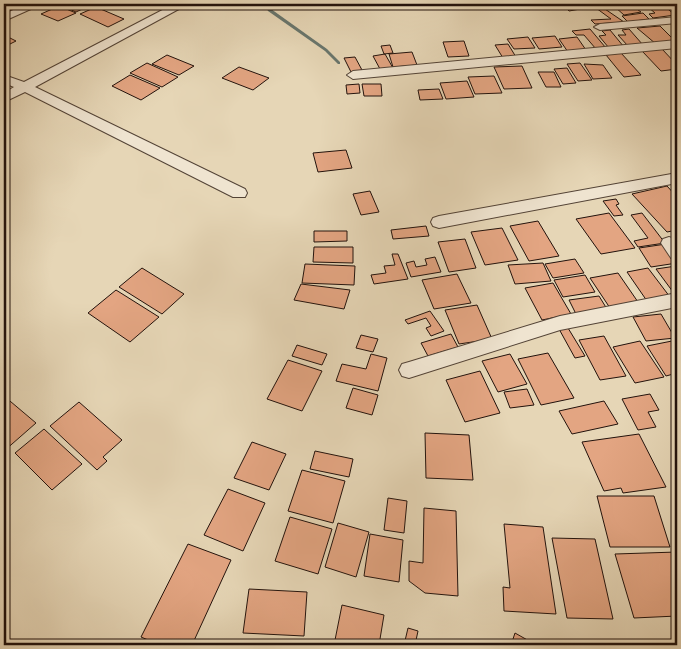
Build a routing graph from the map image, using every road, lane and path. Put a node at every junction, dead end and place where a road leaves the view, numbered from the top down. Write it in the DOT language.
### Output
graph roads {
  1 [pos="36,4"];
  2 [pos="182,4"];
  3 [pos="4,18"];
  4 [pos="677,20"];
  5 [pos="600,27"];
  6 [pos="677,44"];
  7 [pos="352,75"];
  8 [pos="4,79"];
  9 [pos="25,87"];
  10 [pos="4,98"];
  11 [pos="677,178"];
  12 [pos="239,193"];
  13 [pos="439,222"];
  14 [pos="677,300"];
  15 [pos="409,370"];
  1 -- 3 [label="street"];
  2 -- 9 [label="street"];
  4 -- 5 [label="street"];
  6 -- 7 [label="street"];
  8 -- 9 [label="street"];
  9 -- 10 [label="street"];
  9 -- 12 [label="street"];
  11 -- 13 [label="street"];
  14 -- 15 [label="street"];
}
